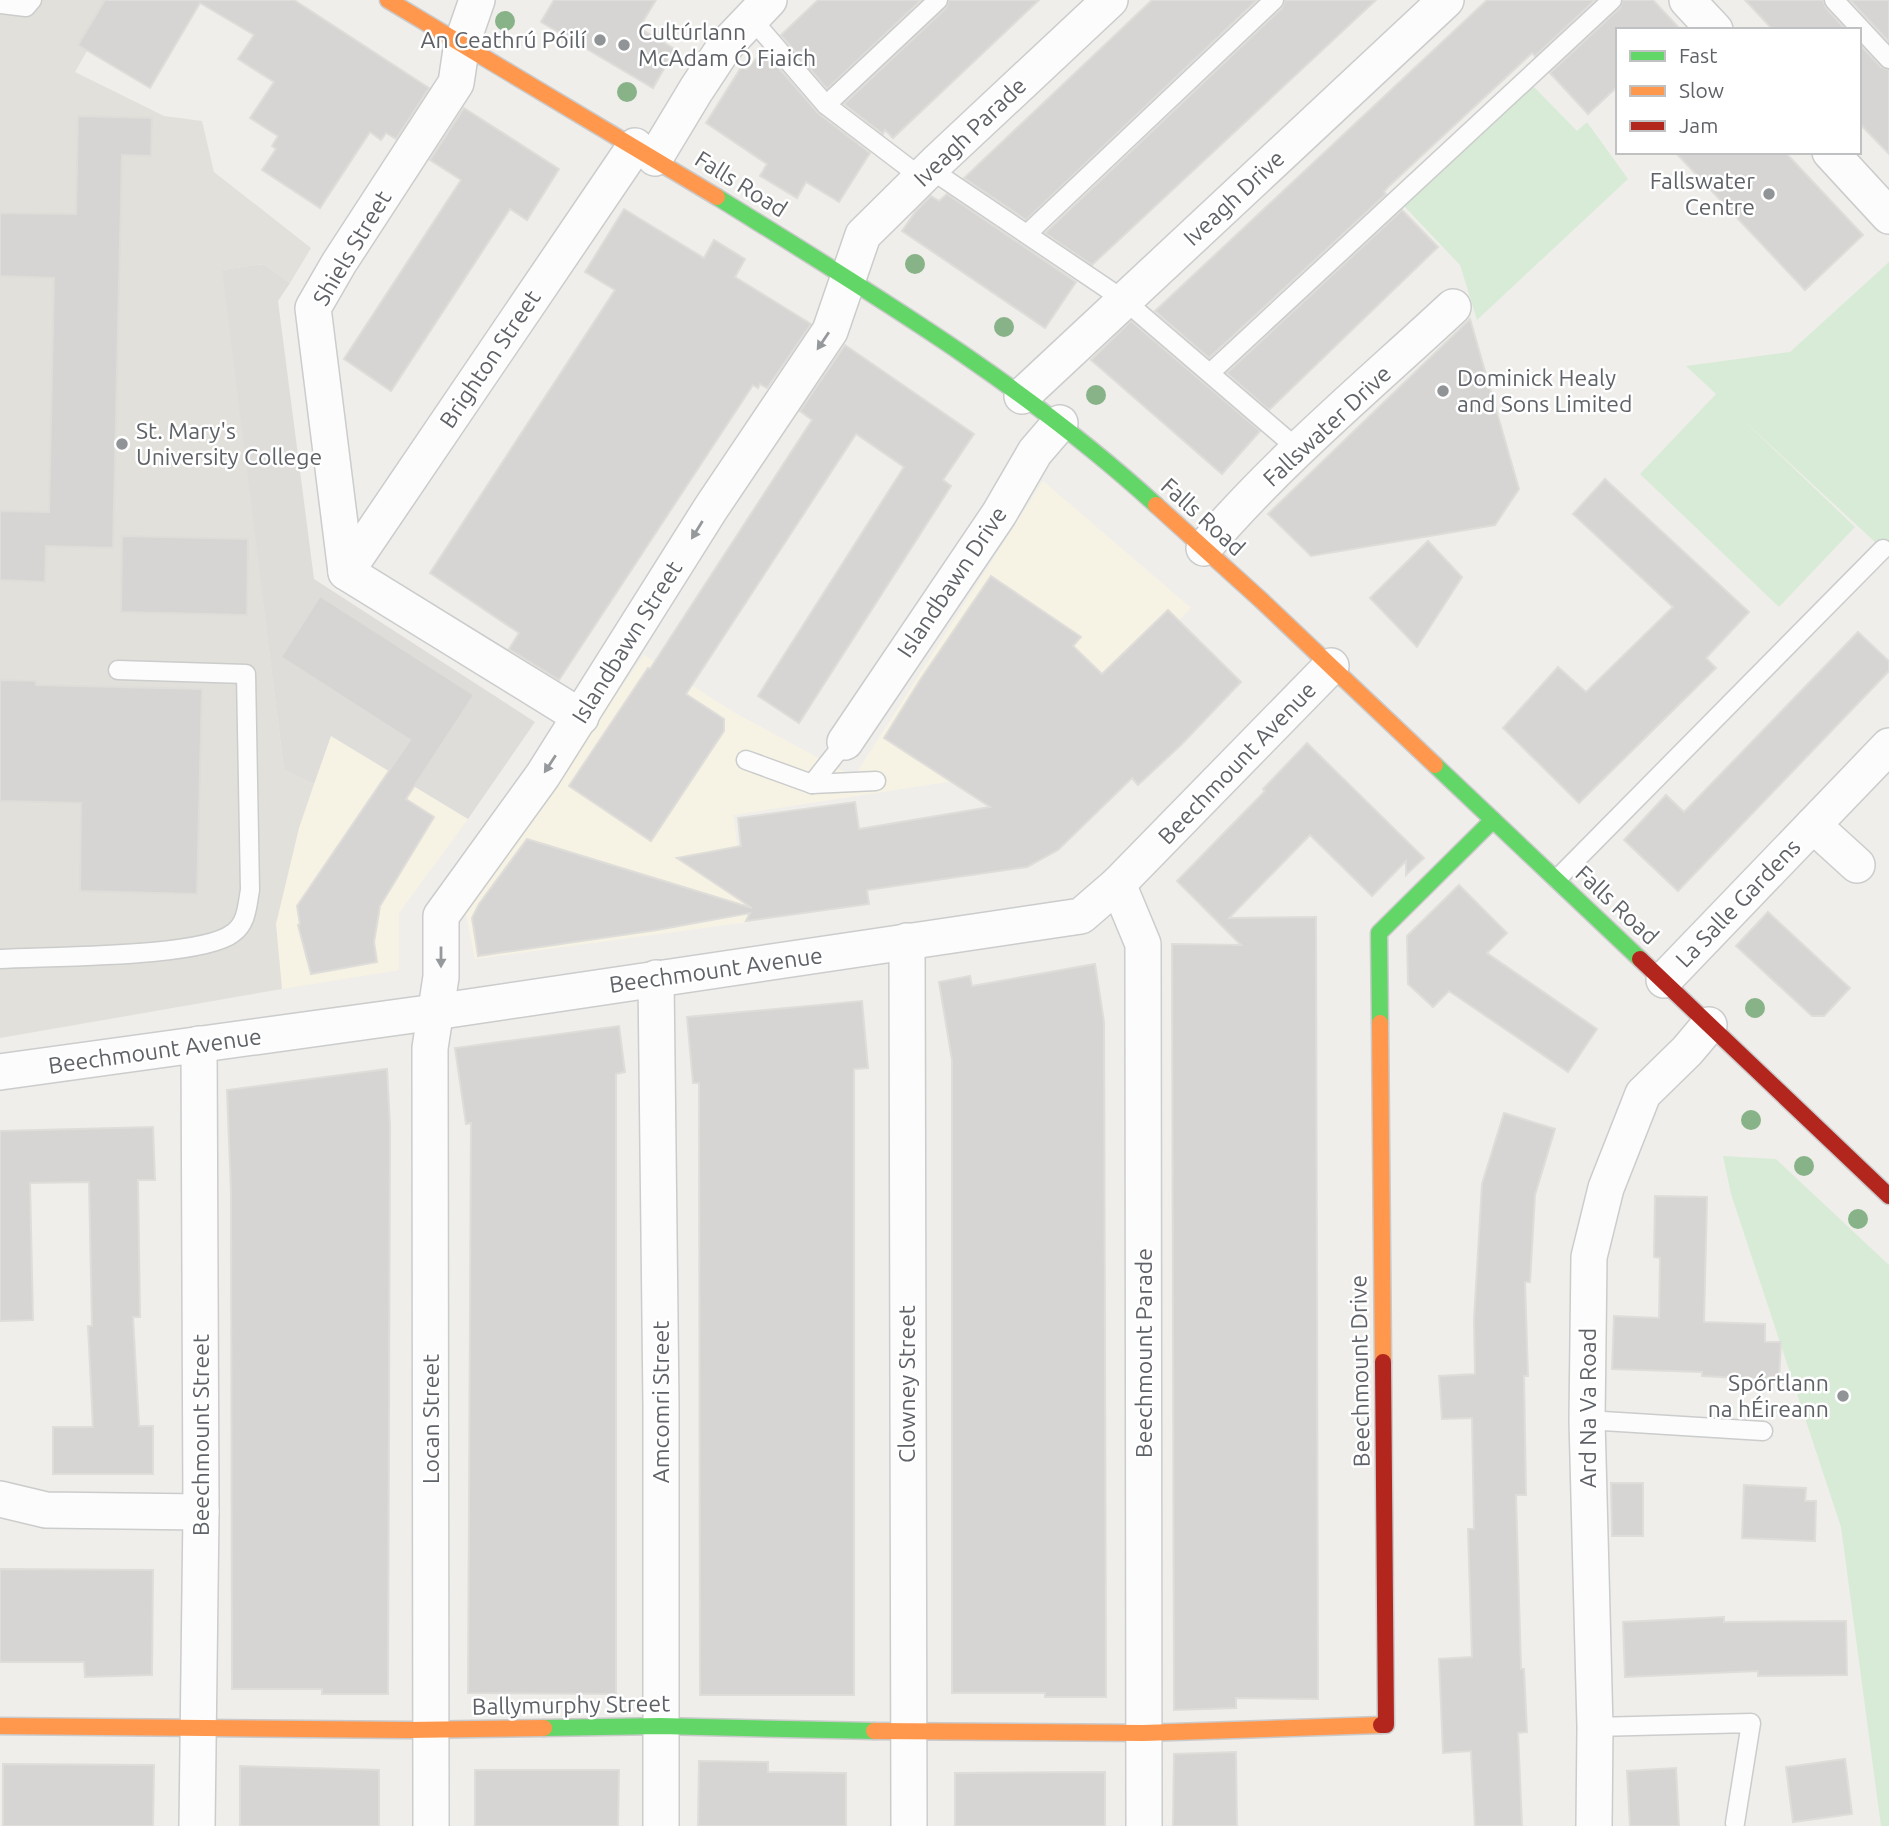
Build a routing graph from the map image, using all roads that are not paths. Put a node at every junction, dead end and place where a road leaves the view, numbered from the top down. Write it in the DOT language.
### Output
graph roads {
  1 [pos="388,0"];
  2 [pos="477,0"];
  3 [pos="938,0"];
  4 [pos="1110,0"];
  5 [pos="1274,0"];
  6 [pos="1446,0"];
  7 [pos="1612,0"];
  8 [pos="1687,0"];
  9 [pos="1834,0"];
  10 [pos="0,4"];
  11 [pos="29,4"];
  12 [pos="760,9"];
  13 [pos="1713,28"];
  14 [pos="1861,28"];
  15 [pos="1861,28"];
  16 [pos="462,44"];
  17 [pos="1889,58"];
  18 [pos="826,105"];
  19 [pos="645,152"];
  20 [pos="1832,154"];
  21 [pos="926,174"];
  22 [pos="1884,200"];
  23 [pos="1027,234"];
  24 [pos="848,278"];
  25 [pos="1124,300"];
  26 [pos="1453,307"];
  27 [pos="1209,373"];
  28 [pos="1022,396"];
  29 [pos="1059,423"];
  30 [pos="1299,450"];
  31 [pos="1204,548"];
  32 [pos="1883,549"];
  33 [pos="346,572"];
  34 [pos="1331,666"];
  35 [pos="118,670"];
  36 [pos="581,717"];
  37 [pos="845,742"];
  38 [pos="1889,746"];
  39 [pos="746,760"];
  40 [pos="876,781"];
  41 [pos="812,784"];
  42 [pos="1493,820"];
  43 [pos="1812,825"];
  44 [pos="1857,865"];
  45 [pos="1557,879"];
  46 [pos="1118,884"];
  47 [pos="907,941"];
  48 [pos="0,959"];
  49 [pos="656,978"];
  50 [pos="1664,980"];
  51 [pos="435,1012"];
  52 [pos="1709,1025"];
  53 [pos="199,1044"];
  54 [pos="0,1072"];
  55 [pos="1889,1196"];
  56 [pos="1587,1420"];
  57 [pos="1763,1431"];
  58 [pos="0,1499"];
  59 [pos="201,1512"];
  60 [pos="0,1726"];
  61 [pos="660,1726"];
  62 [pos="198,1727"];
  63 [pos="1595,1727"];
  64 [pos="431,1729"];
  65 [pos="909,1731"];
  66 [pos="1143,1733"];
  67 [pos="1735,1823"];
  68 [pos="197,1826"];
  69 [pos="430,1826"];
  70 [pos="661,1826"];
  71 [pos="909,1826"];
  72 [pos="1144,1826"];
  73 [pos="1594,1826"];
  1 -- 16 [label="street, Falls Road"];
  2 -- 16 [label="street, Shiels Street"];
  3 -- 18 [label="lane"];
  4 -- 21 [label="street, Iveagh Parade"];
  5 -- 23 [label="lane"];
  6 -- 25 [label="street, Iveagh Drive"];
  7 -- 27 [label="lane"];
  8 -- 13 [label="street"];
  9 -- 15 [label="lane"];
  10 -- 11 [label="lane"];
  12 -- 18 [label="lane"];
  12 -- 19 [label="street, Brighton Street"];
  14 -- 17 [label="lane"];
  16 -- 19 [label="street, Falls Road"];
  16 -- 33 [label="street, Shiels Street"];
  18 -- 21 [label="lane"];
  19 -- 24 [label="street, Falls Road"];
  19 -- 33 [label="street, Brighton Street"];
  20 -- 22 [label="street"];
  21 -- 23 [label="lane"];
  21 -- 24 [label="street, Iveagh Parade"];
  23 -- 25 [label="lane"];
  24 -- 28 [label="street, Falls Road"];
  24 -- 36 [label="street, Islandbawn Street, one-way"];
  25 -- 27 [label="lane"];
  25 -- 28 [label="street, Iveagh Drive"];
  26 -- 30 [label="street, Fallswater Drive"];
  27 -- 30 [label="lane"];
  28 -- 29 [label="street, Falls Road"];
  29 -- 31 [label="street, Falls Road"];
  29 -- 37 [label="street, Islandbawn Drive"];
  30 -- 31 [label="street, Fallswater Drive"];
  31 -- 34 [label="street, Falls Road"];
  32 -- 45 [label="lane"];
  33 -- 36 [label="street"];
  34 -- 42 [label="street, Falls Road"];
  34 -- 46 [label="street, Beechmount Avenue"];
  35 -- 48 [label="lane"];
  36 -- 51 [label="street, Islandbawn Street, one-way"];
  37 -- 41 [label="lane"];
  38 -- 43 [label="street, La Salle Gardens"];
  39 -- 41 [label="lane"];
  40 -- 41 [label="lane"];
  42 -- 45 [label="street, Falls Road"];
  42 -- 66 [label="street, Beechmount Drive"];
  43 -- 44 [label="street, La Salle Gardens"];
  43 -- 50 [label="street, La Salle Gardens"];
  45 -- 50 [label="street, Falls Road"];
  46 -- 47 [label="street, Beechmount Avenue"];
  46 -- 66 [label="street, Beechmount Parade"];
  47 -- 49 [label="street, Beechmount Avenue"];
  47 -- 65 [label="street, Clowney Street"];
  49 -- 51 [label="street, Beechmount Avenue"];
  49 -- 61 [label="street, Amcomri Street"];
  50 -- 52 [label="street, Falls Road"];
  51 -- 53 [label="street, Beechmount Avenue"];
  51 -- 64 [label="street, Locan Street"];
  52 -- 55 [label="street, Falls Road"];
  52 -- 56 [label="street, Ard Na Va Road"];
  53 -- 54 [label="street, Beechmount Avenue"];
  53 -- 59 [label="street, Beechmount Street"];
  56 -- 57 [label="lane"];
  56 -- 63 [label="street, Ard Na Va Road"];
  58 -- 59 [label="street"];
  59 -- 62 [label="street, Beechmount Street"];
  60 -- 62 [label="street, Ballymurphy Street"];
  61 -- 64 [label="street, Ballymurphy Street"];
  61 -- 65 [label="street, Ballymurphy Street"];
  61 -- 70 [label="street, Amcomri Street"];
  62 -- 64 [label="street, Ballymurphy Street"];
  62 -- 68 [label="street, Beechmount Street"];
  63 -- 67 [label="lane"];
  63 -- 73 [label="street, Ard Na Va Road"];
  64 -- 69 [label="street, Locan Street"];
  65 -- 66 [label="street, Ballymurphy Street"];
  65 -- 71 [label="street, Clowney Street"];
  66 -- 72 [label="street, Beechmount Parade"];
}
